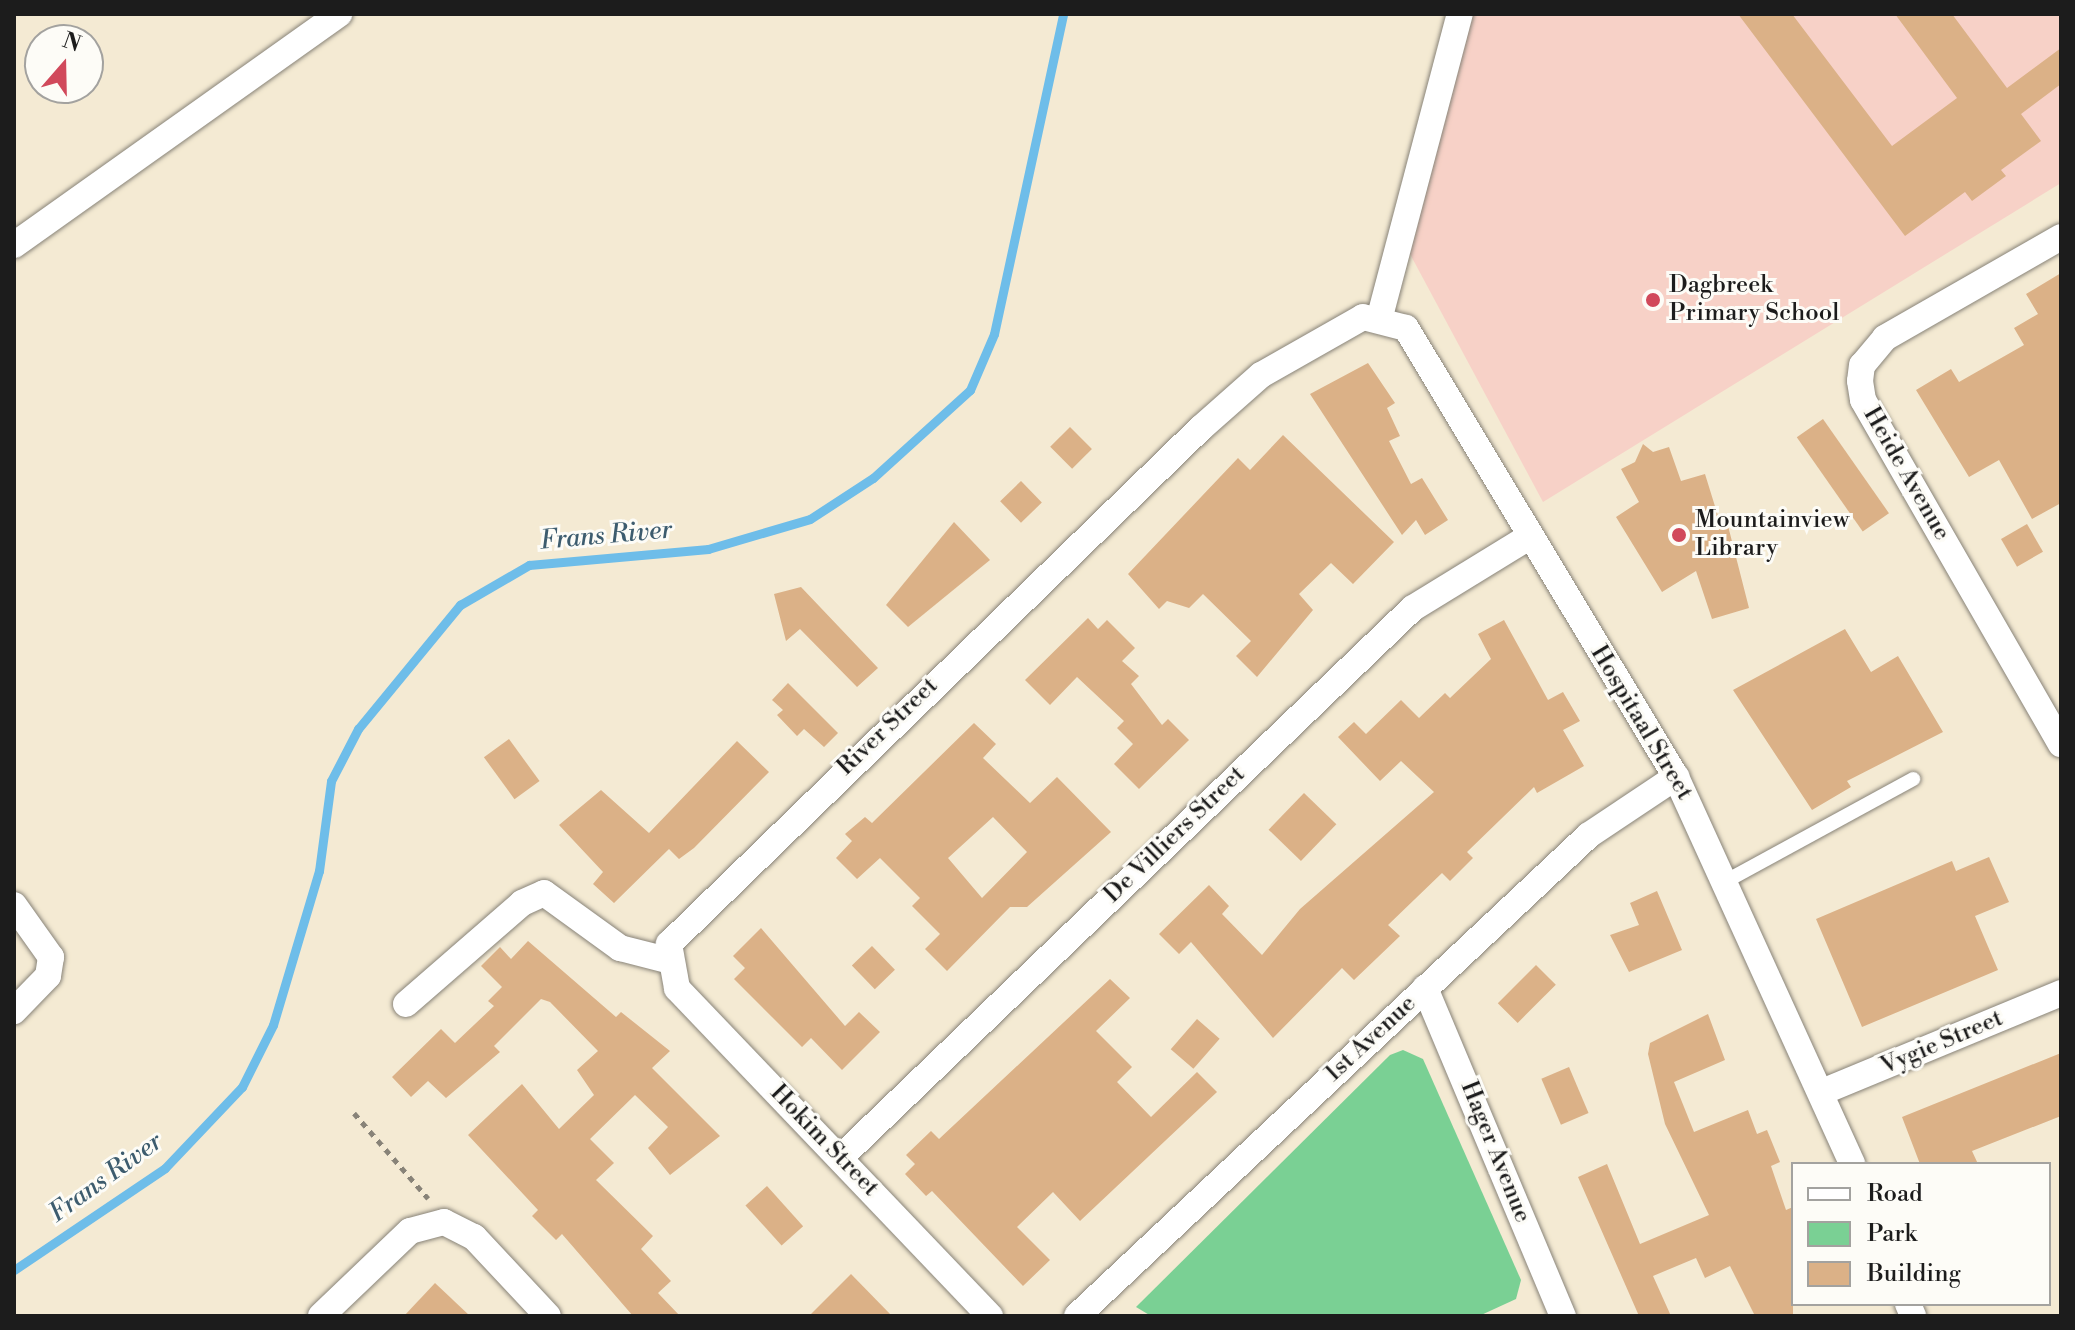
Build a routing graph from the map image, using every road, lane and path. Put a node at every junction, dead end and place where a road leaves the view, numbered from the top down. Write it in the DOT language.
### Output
graph roads {
  1 [pos="339,14"];
  2 [pos="1460,14"];
  3 [pos="2061,237"];
  4 [pos="14,245"];
  5 [pos="1380,316"];
  6 [pos="1529,537"];
  7 [pos="2061,744"];
  8 [pos="1676,777"];
  9 [pos="1913,779"];
  10 [pos="1728,880"];
  11 [pos="14,905"];
  12 [pos="667,960"];
  13 [pos="1425,988"];
  14 [pos="2061,993"];
  15 [pos="406,1004"];
  16 [pos="14,1011"];
  17 [pos="1822,1092"];
  18 [pos="354,1113"];
  19 [pos="840,1158"];
  20 [pos="1851,1162"];
  21 [pos="444,1222"];
  22 [pos="1561,1315"];
  23 [pos="321,1316"];
  24 [pos="548,1316"];
  25 [pos="990,1316"];
  26 [pos="1077,1316"];
  1 -- 4 [label="street"];
  2 -- 5 [label="street"];
  3 -- 7 [label="street, Heide Avenue"];
  5 -- 6 [label="street, Hospitaal Street"];
  5 -- 12 [label="street, River Street"];
  6 -- 8 [label="street, Hospitaal Street"];
  6 -- 19 [label="street, De Villiers Street"];
  8 -- 10 [label="street, Hospitaal Street"];
  8 -- 13 [label="street, 1st Avenue"];
  9 -- 10 [label="lane"];
  10 -- 17 [label="street, Hospitaal Street"];
  11 -- 16 [label="street"];
  12 -- 15 [label="street"];
  12 -- 19 [label="street, Hokim Street"];
  13 -- 22 [label="street, Hager Avenue"];
  13 -- 26 [label="street, 1st Avenue"];
  14 -- 17 [label="street, Vygie Street"];
  17 -- 20 [label="street, Hospitaal Street"];
  18 -- 21 [label="path"];
  19 -- 25 [label="street, Hokim Street"];
  21 -- 23 [label="street"];
  21 -- 24 [label="street"];
}
